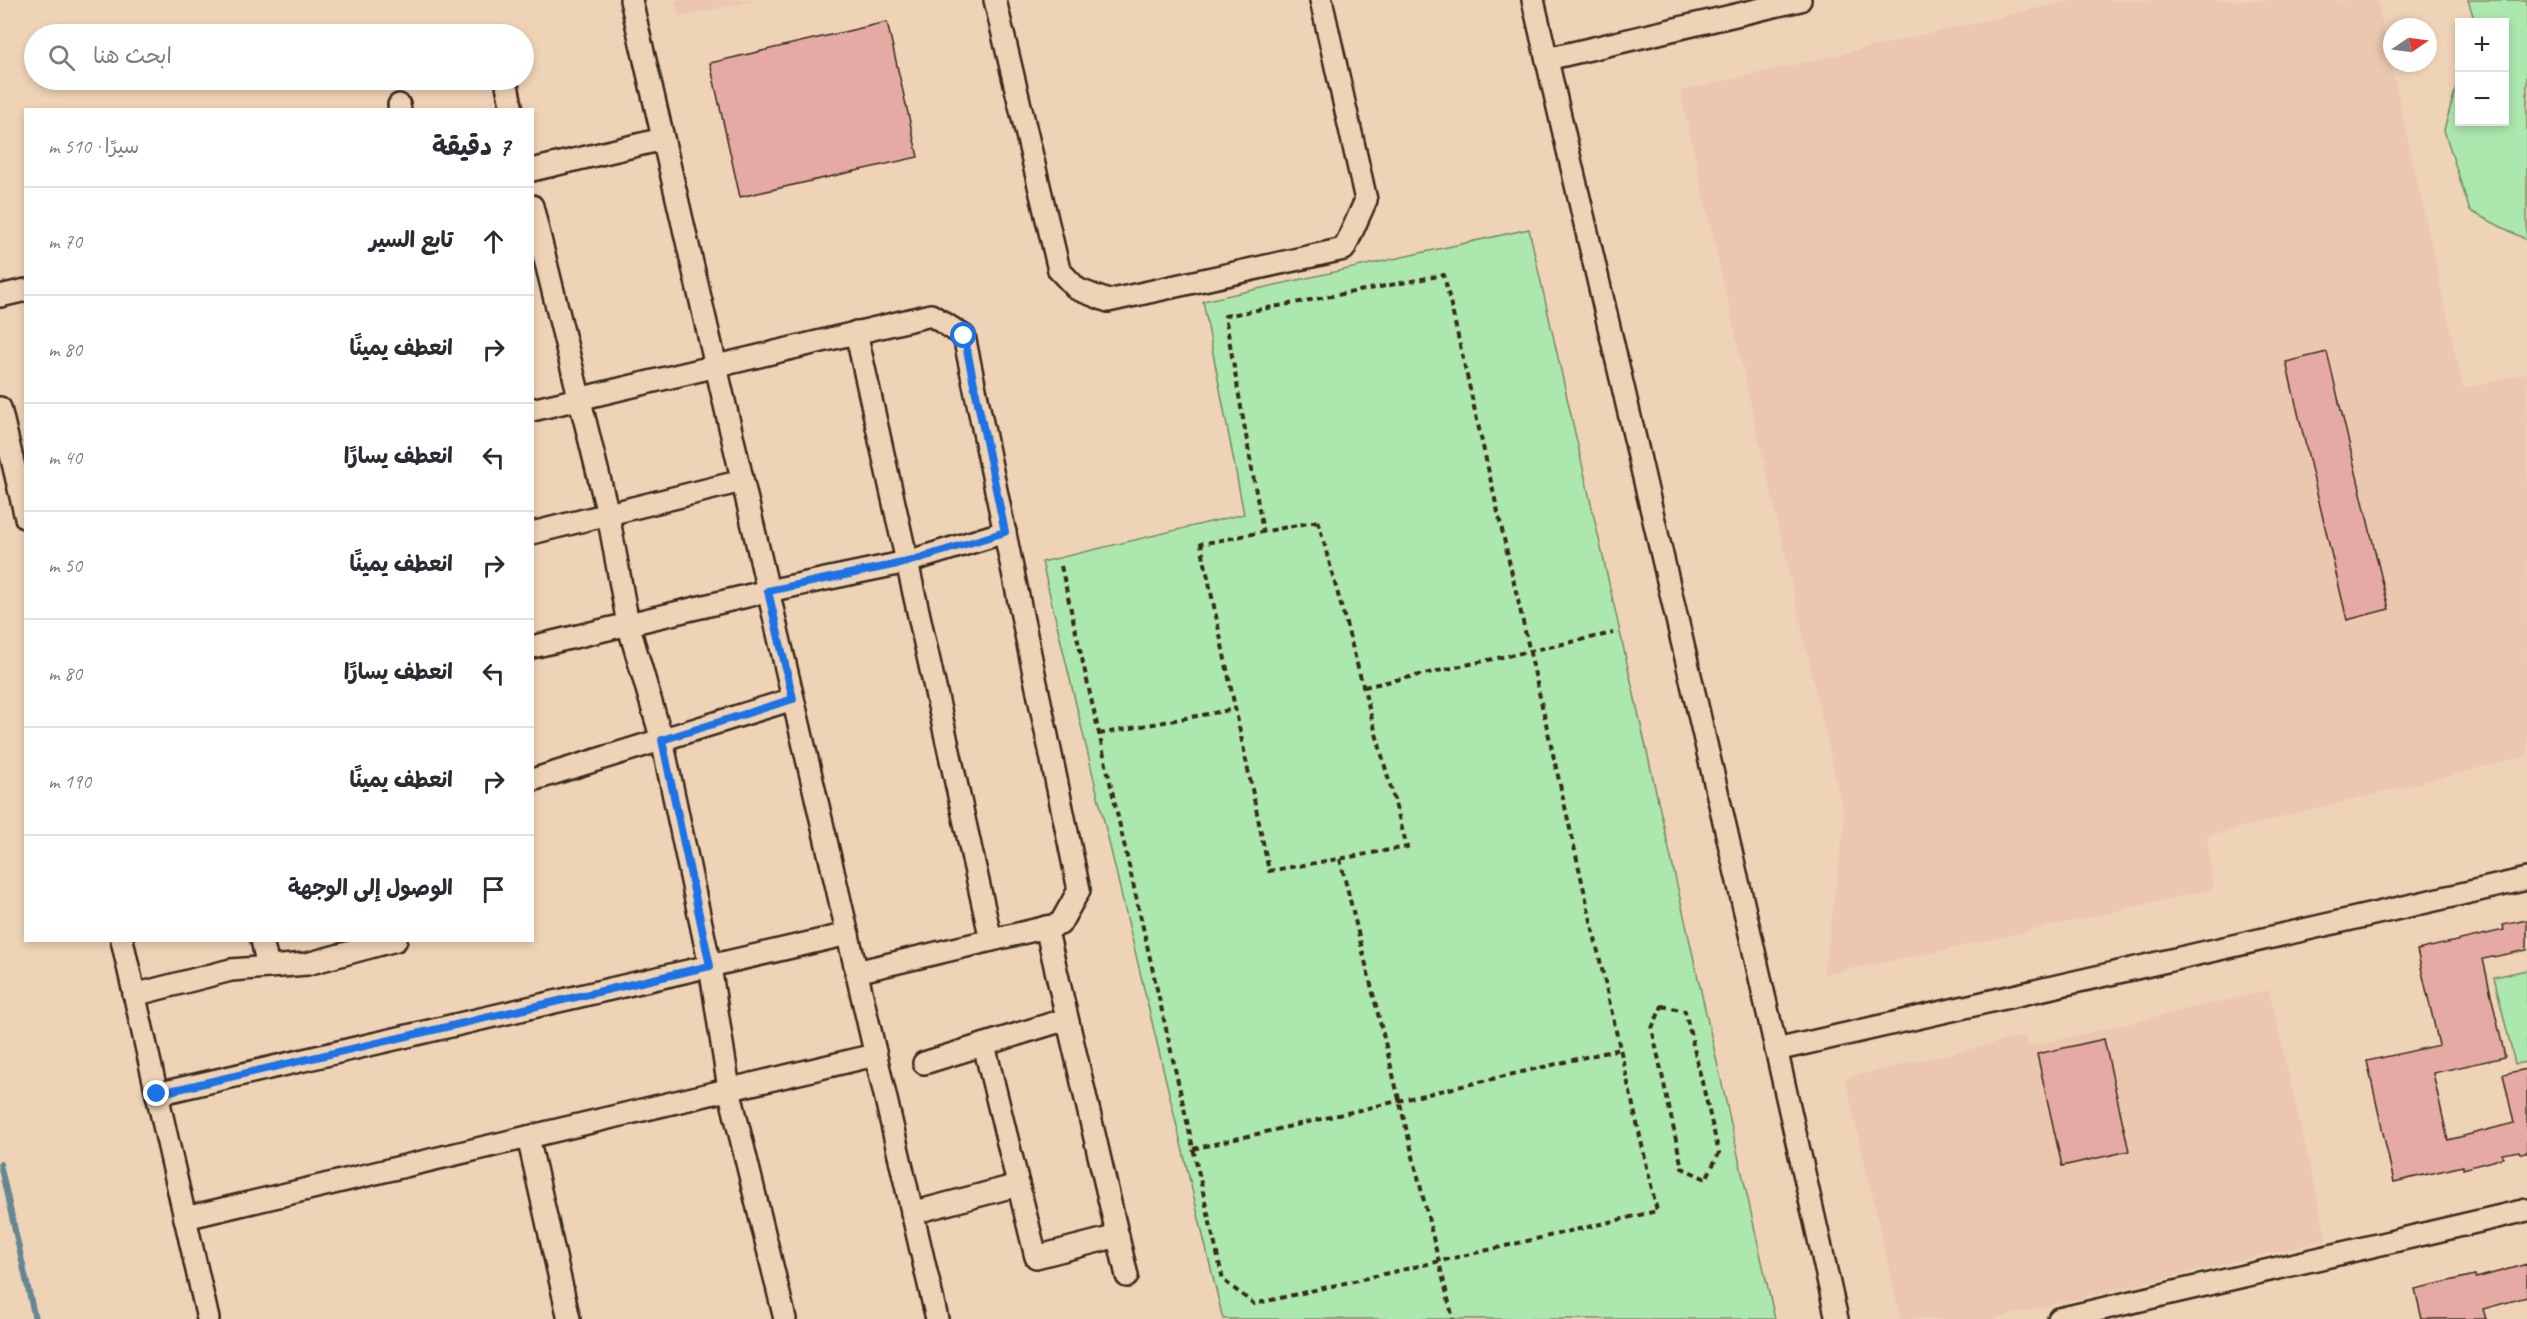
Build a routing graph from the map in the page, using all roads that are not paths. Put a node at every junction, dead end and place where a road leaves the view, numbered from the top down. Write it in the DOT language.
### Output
graph roads {
  1 [pos="631,0"];
  2 [pos="995,0"];
  3 [pos="1321,0"];
  4 [pos="1533,0"];
  5 [pos="1800,0"];
  6 [pos="1547,59"];
  7 [pos="508,90"];
  8 [pos="512,108"];
  9 [pos="663,139"];
  10 [pos="534,170"];
  11 [pos="534,214"];
  12 [pos="24,290"];
  13 [pos="0,296"];
  14 [pos="856,332"];
  15 [pos="716,366"];
  16 [pos="581,399"];
  17 [pos="0,408"];
  18 [pos="534,410"];
  19 [pos="742,480"];
  20 [pos="24,510"];
  21 [pos="608,514"];
  22 [pos="534,532"];
  23 [pos="1005,532"];
  24 [pos="907,562"];
  25 [pos="768,591"];
  26 [pos="628,624"];
  27 [pos="534,647"];
  28 [pos="793,699"];
  29 [pos="662,740"];
  30 [pos="534,779"];
  31 [pos="2527,879"];
  32 [pos="1046,927"];
  33 [pos="848,934"];
  34 [pos="991,940"];
  35 [pos="122,942"];
  36 [pos="262,942"];
  37 [pos="389,942"];
  38 [pos="710,966"];
  39 [pos="268,967"];
  40 [pos="856,972"];
  41 [pos="134,995"];
  42 [pos="1067,1019"];
  43 [pos="984,1045"];
  44 [pos="1776,1050"];
  45 [pos="875,1055"];
  46 [pos="924,1064"];
  47 [pos="729,1089"];
  48 [pos="157,1094"];
  49 [pos="528,1137"];
  50 [pos="1018,1185"];
  51 [pos="2527,1210"];
  52 [pos="912,1212"];
  53 [pos="185,1218"];
  54 [pos="1118,1236"];
  55 [pos="1127,1276"];
  56 [pos="208,1319"];
  57 [pos="569,1319"];
  58 [pos="785,1319"];
  59 [pos="937,1319"];
  60 [pos="1837,1319"];
  61 [pos="2060,1319"];
  1 -- 9 [label="street"];
  2 -- 3 [label="street"];
  4 -- 6 [label="street"];
  5 -- 6 [label="street"];
  6 -- 44 [label="street"];
  7 -- 8 [label="street"];
  9 -- 10 [label="street"];
  9 -- 15 [label="street"];
  11 -- 16 [label="street"];
  12 -- 13 [label="street"];
  14 -- 15 [label="street"];
  14 -- 23 [label="street"];
  14 -- 24 [label="street"];
  15 -- 16 [label="street"];
  15 -- 19 [label="street"];
  16 -- 18 [label="street"];
  16 -- 21 [label="street"];
  17 -- 20 [label="street"];
  19 -- 21 [label="street"];
  19 -- 25 [label="street"];
  21 -- 22 [label="street"];
  21 -- 26 [label="street"];
  23 -- 24 [label="street"];
  23 -- 32 [label="street"];
  24 -- 25 [label="street"];
  24 -- 34 [label="street"];
  25 -- 26 [label="street"];
  25 -- 28 [label="street"];
  26 -- 27 [label="street"];
  26 -- 29 [label="street"];
  28 -- 29 [label="street"];
  28 -- 33 [label="street"];
  29 -- 30 [label="street"];
  29 -- 38 [label="street"];
  31 -- 44 [label="street"];
  32 -- 34 [label="street"];
  32 -- 42 [label="street"];
  33 -- 38 [label="street"];
  33 -- 40 [label="street"];
  34 -- 40 [label="street"];
  35 -- 41 [label="street"];
  36 -- 39 [label="street"];
  37 -- 39 [label="street"];
  38 -- 47 [label="street"];
  38 -- 48 [label="street"];
  39 -- 41 [label="street"];
  40 -- 45 [label="street"];
  41 -- 48 [label="street"];
  42 -- 43 [label="street"];
  42 -- 54 [label="street"];
  43 -- 46 [label="street"];
  43 -- 50 [label="street"];
  44 -- 60 [label="street"];
  45 -- 47 [label="street"];
  45 -- 52 [label="street"];
  47 -- 49 [label="street"];
  47 -- 58 [label="street"];
  48 -- 53 [label="street"];
  49 -- 53 [label="street"];
  49 -- 57 [label="street"];
  50 -- 52 [label="street"];
  50 -- 54 [label="street"];
  51 -- 61 [label="street"];
  52 -- 59 [label="street"];
  53 -- 56 [label="street"];
  54 -- 55 [label="street"];
}
